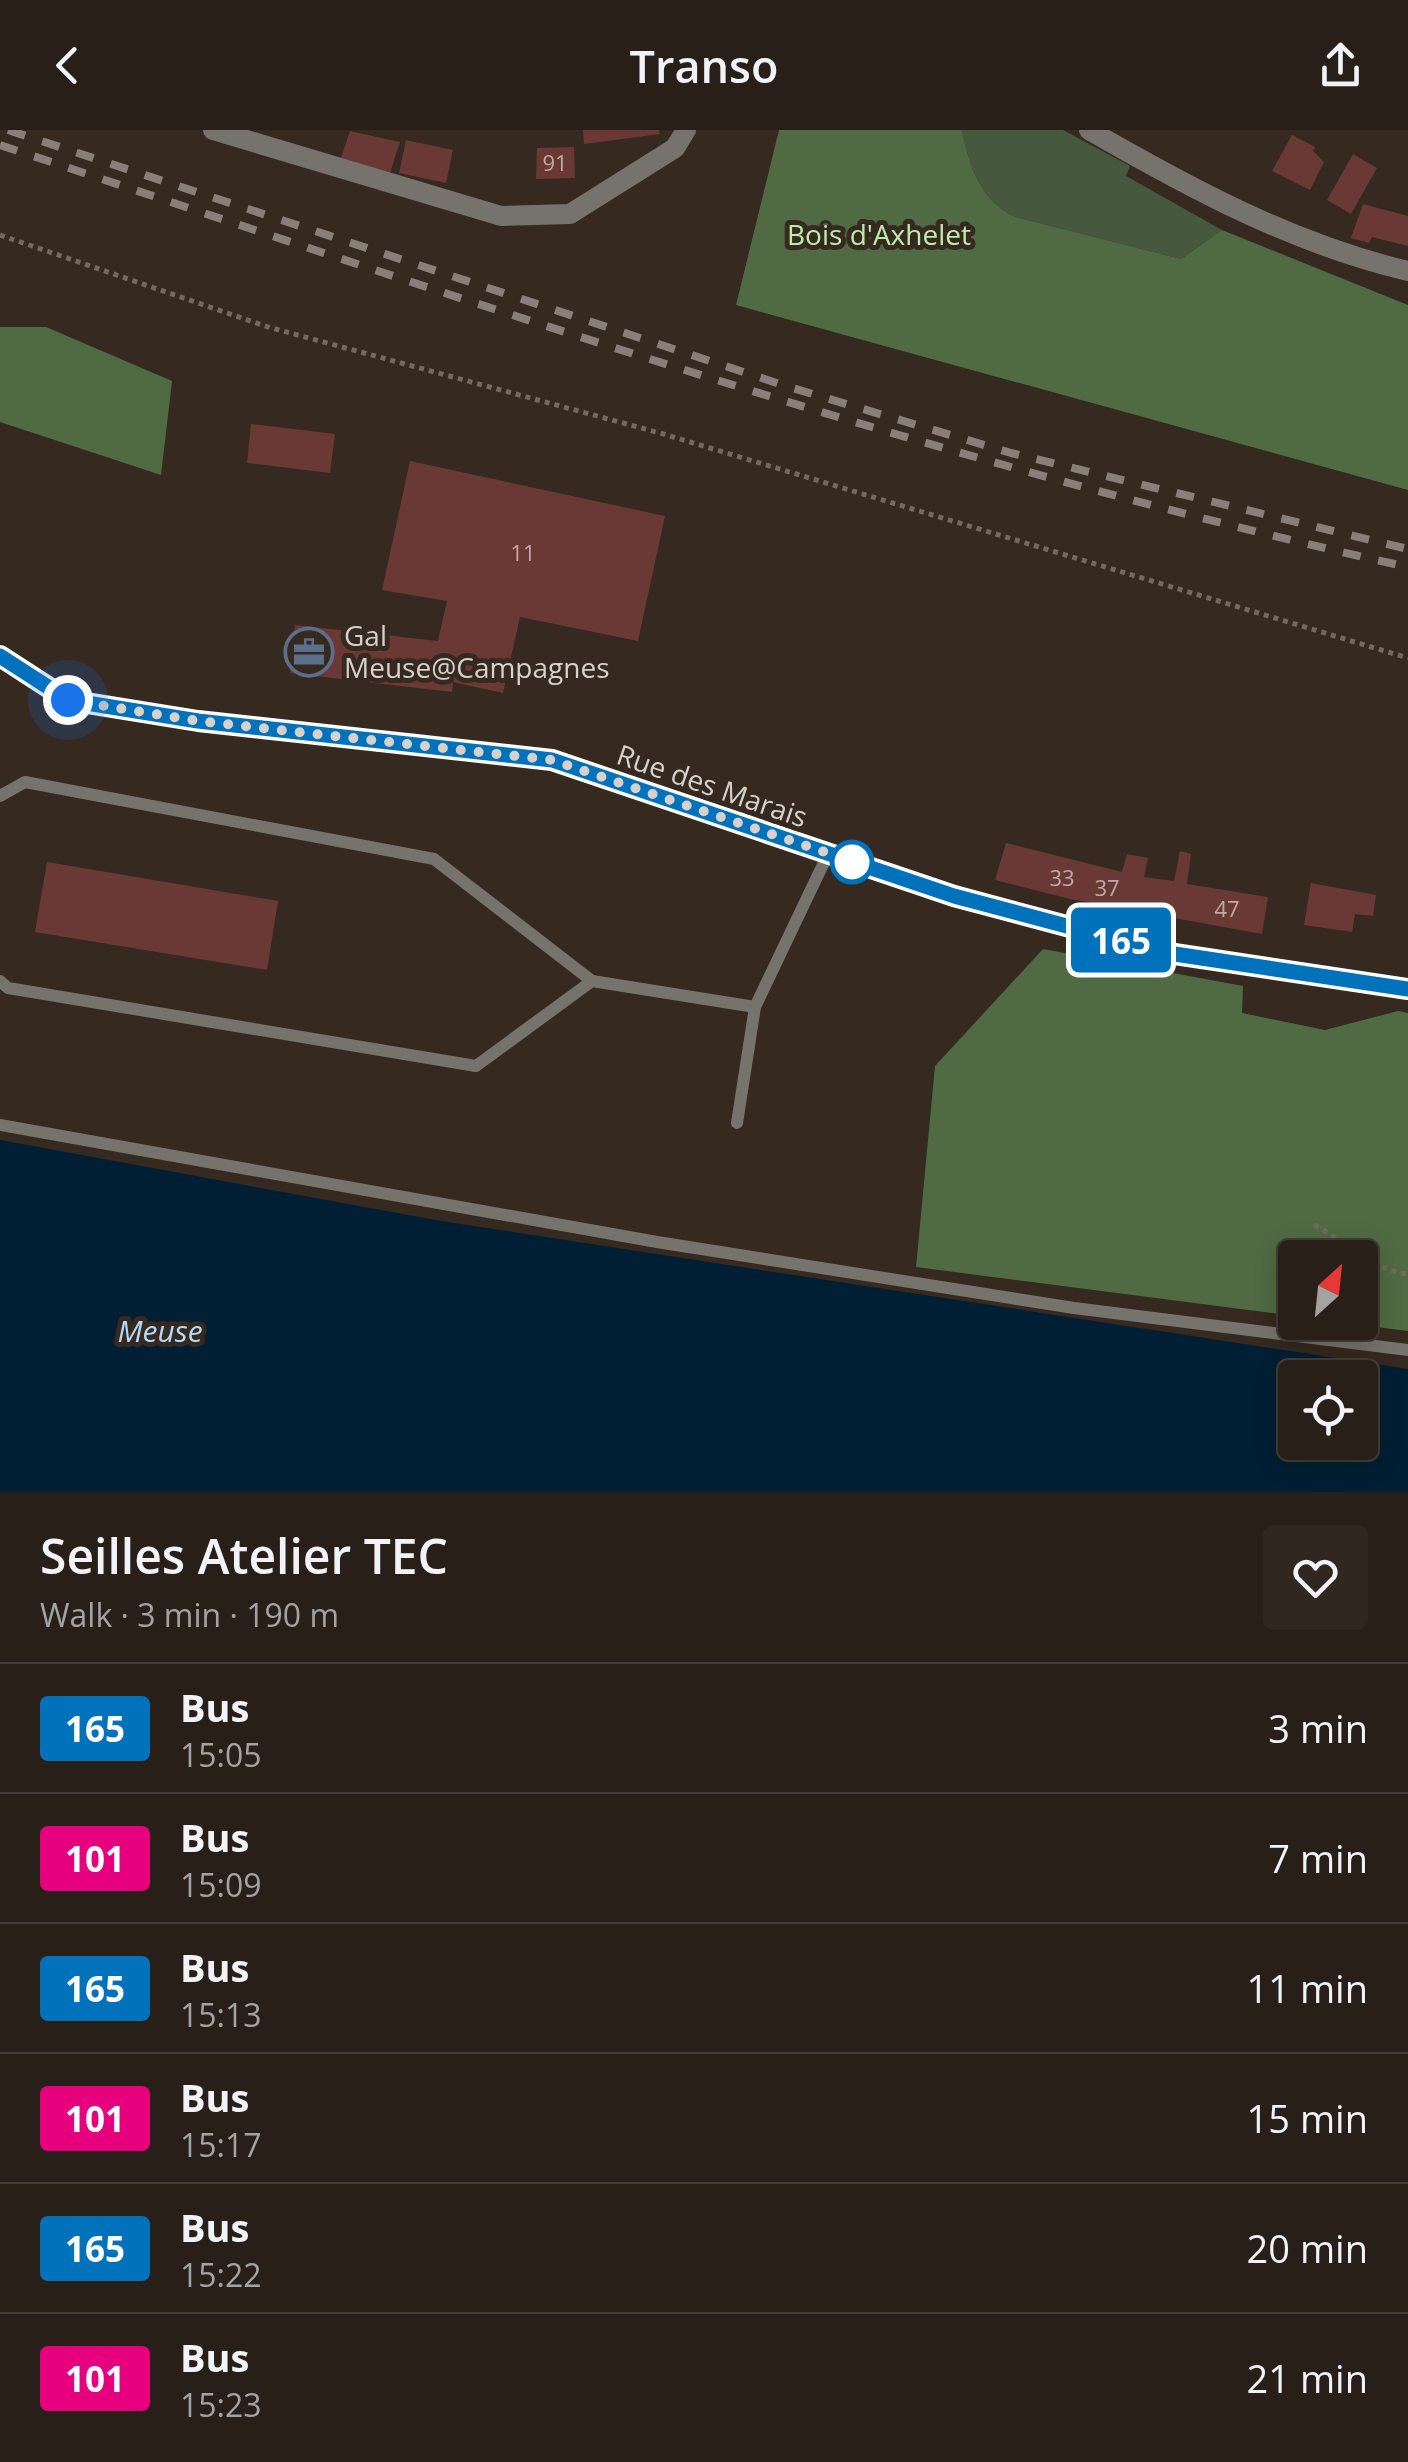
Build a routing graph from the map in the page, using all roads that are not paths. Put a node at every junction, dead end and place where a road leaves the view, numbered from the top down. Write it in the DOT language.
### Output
graph roads {
  1 [pos="213,130"];
  2 [pos="686,130"];
  3 [pos="1089,130"];
  4 [pos="1408,270"];
  5 [pos="0,656"];
  6 [pos="0,796"];
  7 [pos="828,854"];
  8 [pos="0,981"];
  9 [pos="592,982"];
  10 [pos="1408,989"];
  11 [pos="754,1007"];
  12 [pos="736,1123"];
  13 [pos="0,1125"];
  14 [pos="1408,1350"];
  1 -- 2 [label="street"];
  3 -- 4 [label="street"];
  5 -- 7 [label="main road, Rue des Marais"];
  6 -- 9 [label="lane"];
  7 -- 10 [label="main road, Rue des Marais"];
  7 -- 11 [label="lane"];
  8 -- 9 [label="lane"];
  9 -- 11 [label="lane"];
  11 -- 12 [label="lane"];
  13 -- 14 [label="lane"];
}
